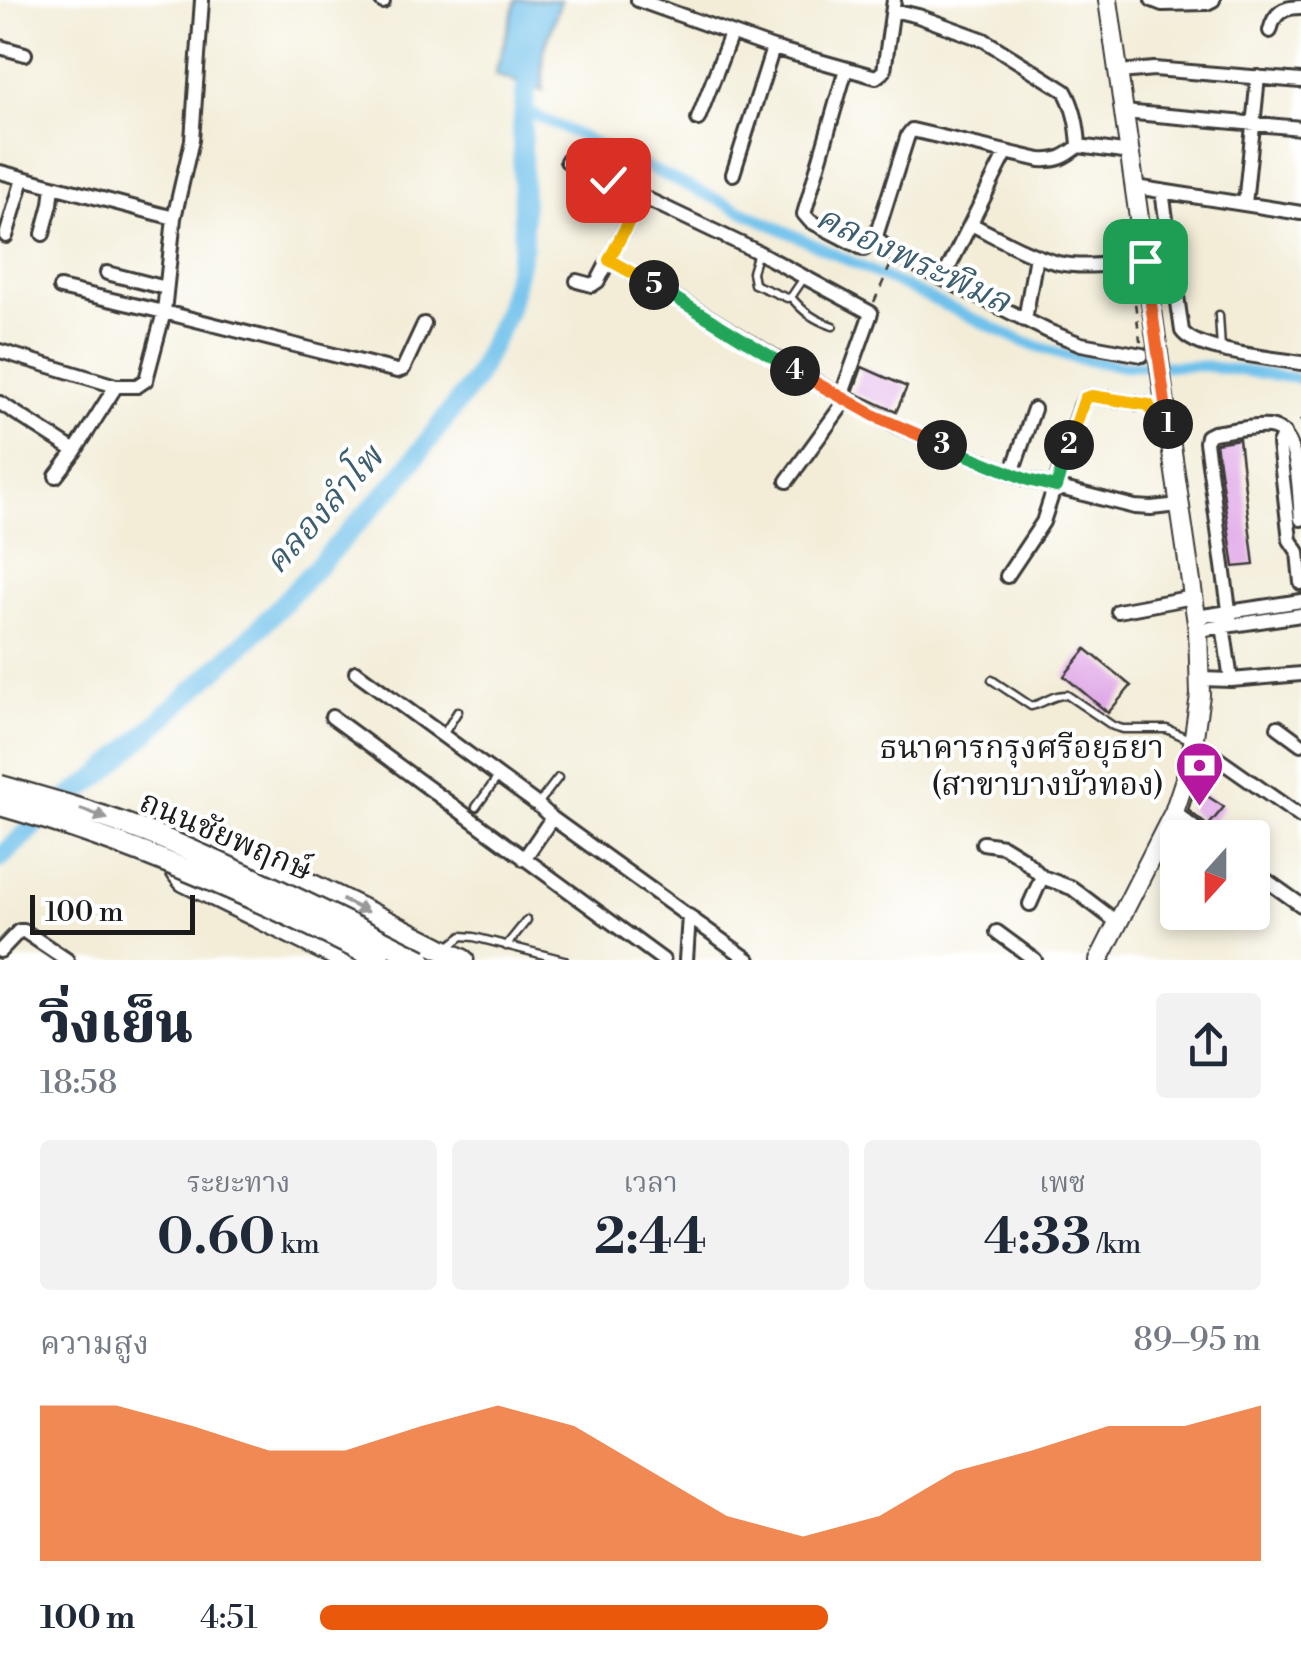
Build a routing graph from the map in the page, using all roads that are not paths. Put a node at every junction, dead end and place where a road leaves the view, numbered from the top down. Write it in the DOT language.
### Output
graph roads {
  1 [pos="202,0"];
  2 [pos="638,0"];
  3 [pos="1108,0"];
  4 [pos="1152,0"];
  5 [pos="1212,0"];
  6 [pos="894,5"];
  7 [pos="1301,7"];
  8 [pos="1270,31"];
  9 [pos="731,34"];
  10 [pos="0,47"];
  11 [pos="773,48"];
  12 [pos="25,54"];
  13 [pos="846,68"];
  14 [pos="1118,72"];
  15 [pos="1258,77"];
  16 [pos="1301,81"];
  17 [pos="1124,112"];
  18 [pos="698,119"];
  19 [pos="1252,123"];
  20 [pos="1301,128"];
  21 [pos="1079,146"];
  22 [pos="1006,153"];
  23 [pos="1130,154"];
  24 [pos="567,161"];
  25 [pos="0,172"];
  26 [pos="734,174"];
  27 [pos="23,179"];
  28 [pos="52,186"];
  29 [pos="1135,187"];
  30 [pos="1162,190"];
  31 [pos="641,198"];
  32 [pos="1244,204"];
  33 [pos="1301,212"];
  34 [pos="174,218"];
  35 [pos="971,224"];
  36 [pos="43,234"];
  37 [pos="6,236"];
  38 [pos="864,248"];
  39 [pos="758,252"];
  40 [pos="1036,256"];
  41 [pos="609,260"];
  42 [pos="1145,261"];
  43 [pos="107,273"];
  44 [pos="804,277"];
  45 [pos="943,279"];
  46 [pos="577,281"];
  47 [pos="60,288"];
  48 [pos="166,288"];
  49 [pos="792,298"];
  50 [pos="164,312"];
  51 [pos="1219,315"];
  52 [pos="1025,320"];
  53 [pos="424,324"];
  54 [pos="833,326"];
  55 [pos="1222,349"];
  56 [pos="0,351"];
  57 [pos="1142,355"];
  58 [pos="1301,362"];
  59 [pos="116,386"];
  60 [pos="843,399"];
  61 [pos="0,403"];
  62 [pos="1034,409"];
  63 [pos="1169,434"];
  64 [pos="75,451"];
  65 [pos="1012,473"];
  66 [pos="56,476"];
  67 [pos="787,482"];
  68 [pos="1056,487"];
  69 [pos="1291,489"];
  70 [pos="1180,505"];
  71 [pos="1301,518"];
  72 [pos="1299,548"];
  73 [pos="1007,576"];
  74 [pos="1301,583"];
  75 [pos="1193,598"];
  76 [pos="1301,602"];
  77 [pos="1118,611"];
  78 [pos="1301,614"];
  79 [pos="1226,619"];
  80 [pos="1197,623"];
  81 [pos="356,672"];
  82 [pos="1301,674"];
  83 [pos="1200,679"];
  84 [pos="992,680"];
  85 [pos="1231,680"];
  86 [pos="458,711"];
  87 [pos="332,718"];
  88 [pos="1278,727"];
  89 [pos="442,736"];
  90 [pos="1194,742"];
  91 [pos="1301,744"];
  92 [pos="498,777"];
  93 [pos="558,778"];
  94 [pos="0,786"];
  95 [pos="0,805"];
  96 [pos="538,805"];
  97 [pos="476,807"];
  98 [pos="1174,812"];
  99 [pos="1301,817"];
  100 [pos="552,818"];
  101 [pos="1184,820"];
  102 [pos="982,843"];
  103 [pos="524,859"];
  104 [pos="1042,877"];
  105 [pos="1270,883"];
  106 [pos="1030,904"];
  107 [pos="1301,905"];
  108 [pos="688,916"];
  109 [pos="526,920"];
  110 [pos="1118,923"];
  111 [pos="996,932"];
  112 [pos="506,946"];
  113 [pos="0,951"];
  114 [pos="454,955"];
  115 [pos="67,960"];
  116 [pos="345,960"];
  117 [pos="380,960"];
  118 [pos="420,960"];
  119 [pos="564,960"];
  120 [pos="663,960"];
  121 [pos="686,960"];
  122 [pos="749,960"];
  123 [pos="1036,960"];
  124 [pos="1099,960"];
  1 -- 34 [label="street"];
  2 -- 9 [label="street"];
  3 -- 14 [label="main road"];
  4 -- 5 [label="street"];
  6 -- 13 [label="street"];
  6 -- 21 [label="street"];
  7 -- 8 [label="street"];
  9 -- 11 [label="street"];
  9 -- 18 [label="street"];
  10 -- 12 [label="street"];
  11 -- 13 [label="street"];
  11 -- 26 [label="street"];
  13 -- 38 [label="street"];
  14 -- 15 [label="street"];
  14 -- 17 [label="main road"];
  15 -- 16 [label="street"];
  15 -- 19 [label="street"];
  17 -- 19 [label="street"];
  17 -- 23 [label="main road"];
  19 -- 20 [label="street"];
  19 -- 32 [label="street"];
  21 -- 22 [label="street"];
  21 -- 23 [label="street"];
  22 -- 35 [label="street"];
  22 -- 45 [label="street"];
  23 -- 29 [label="main road"];
  24 -- 31 [label="street"];
  25 -- 27 [label="street"];
  27 -- 28 [label="street"];
  27 -- 37 [label="street"];
  28 -- 34 [label="street"];
  28 -- 36 [label="street"];
  29 -- 30 [label="street"];
  29 -- 42 [label="main road"];
  30 -- 32 [label="street"];
  30 -- 55 [label="street"];
  31 -- 39 [label="street"];
  31 -- 41 [label="street"];
  32 -- 33 [label="street"];
  34 -- 48 [label="street"];
  35 -- 40 [label="street"];
  35 -- 45 [label="street"];
  39 -- 44 [label="street"];
  39 -- 49 [label="lane"];
  40 -- 42 [label="street"];
  40 -- 52 [label="street"];
  41 -- 46 [label="street"];
  41 -- 60 [label="street"];
  42 -- 63 [label="main road, bridge"];
  43 -- 48 [label="street"];
  44 -- 49 [label="lane"];
  44 -- 60 [label="street"];
  45 -- 52 [label="street"];
  47 -- 50 [label="street"];
  48 -- 50 [label="street"];
  49 -- 54 [label="lane"];
  50 -- 53 [label="street"];
  50 -- 59 [label="street"];
  51 -- 55 [label="lane"];
  52 -- 57 [label="street"];
  55 -- 58 [label="street"];
  56 -- 59 [label="street"];
  59 -- 64 [label="street"];
  60 -- 65 [label="street"];
  60 -- 67 [label="street"];
  61 -- 64 [label="street"];
  62 -- 65 [label="street"];
  63 -- 68 [label="street"];
  63 -- 70 [label="main road"];
  64 -- 66 [label="street"];
  65 -- 68 [label="street"];
  68 -- 70 [label="street"];
  68 -- 73 [label="street"];
  69 -- 71 [label="street"];
  69 -- 72 [label="street"];
  69 -- 79 [label="street"];
  70 -- 75 [label="main road"];
  72 -- 74 [label="street"];
  75 -- 77 [label="street"];
  75 -- 80 [label="main road"];
  76 -- 79 [label="street"];
  78 -- 79 [label="street"];
  79 -- 80 [label="street"];
  79 -- 85 [label="street"];
  80 -- 83 [label="main road"];
  81 -- 89 [label="street"];
  82 -- 85 [label="street"];
  83 -- 85 [label="street"];
  83 -- 90 [label="main road"];
  84 -- 90 [label="lane"];
  86 -- 89 [label="lane"];
  87 -- 103 [label="street"];
  88 -- 91 [label="street"];
  89 -- 92 [label="street"];
  90 -- 98 [label="main road"];
  90 -- 99 [label="street"];
  92 -- 96 [label="street"];
  92 -- 97 [label="lane"];
  93 -- 96 [label="lane"];
  94 -- 118 [label="main road, ถนนชัยพฤกษ์, one-way, bridge"];
  95 -- 117 [label="main road, ถนนชัยพฤกษ์, bridge"];
  96 -- 100 [label="street"];
  98 -- 101 [label="street"];
  98 -- 110 [label="main road"];
  100 -- 103 [label="street"];
  100 -- 108 [label="street"];
  102 -- 104 [label="street"];
  103 -- 120 [label="street"];
  104 -- 106 [label="street"];
  104 -- 110 [label="street"];
  105 -- 107 [label="street"];
  108 -- 121 [label="street"];
  108 -- 122 [label="street"];
  109 -- 112 [label="lane"];
  110 -- 124 [label="main road"];
  111 -- 123 [label="street"];
  112 -- 114 [label="lane"];
  112 -- 119 [label="lane"];
  113 -- 115 [label="street"];
  116 -- 114 [label="main road, one-way"];
}
